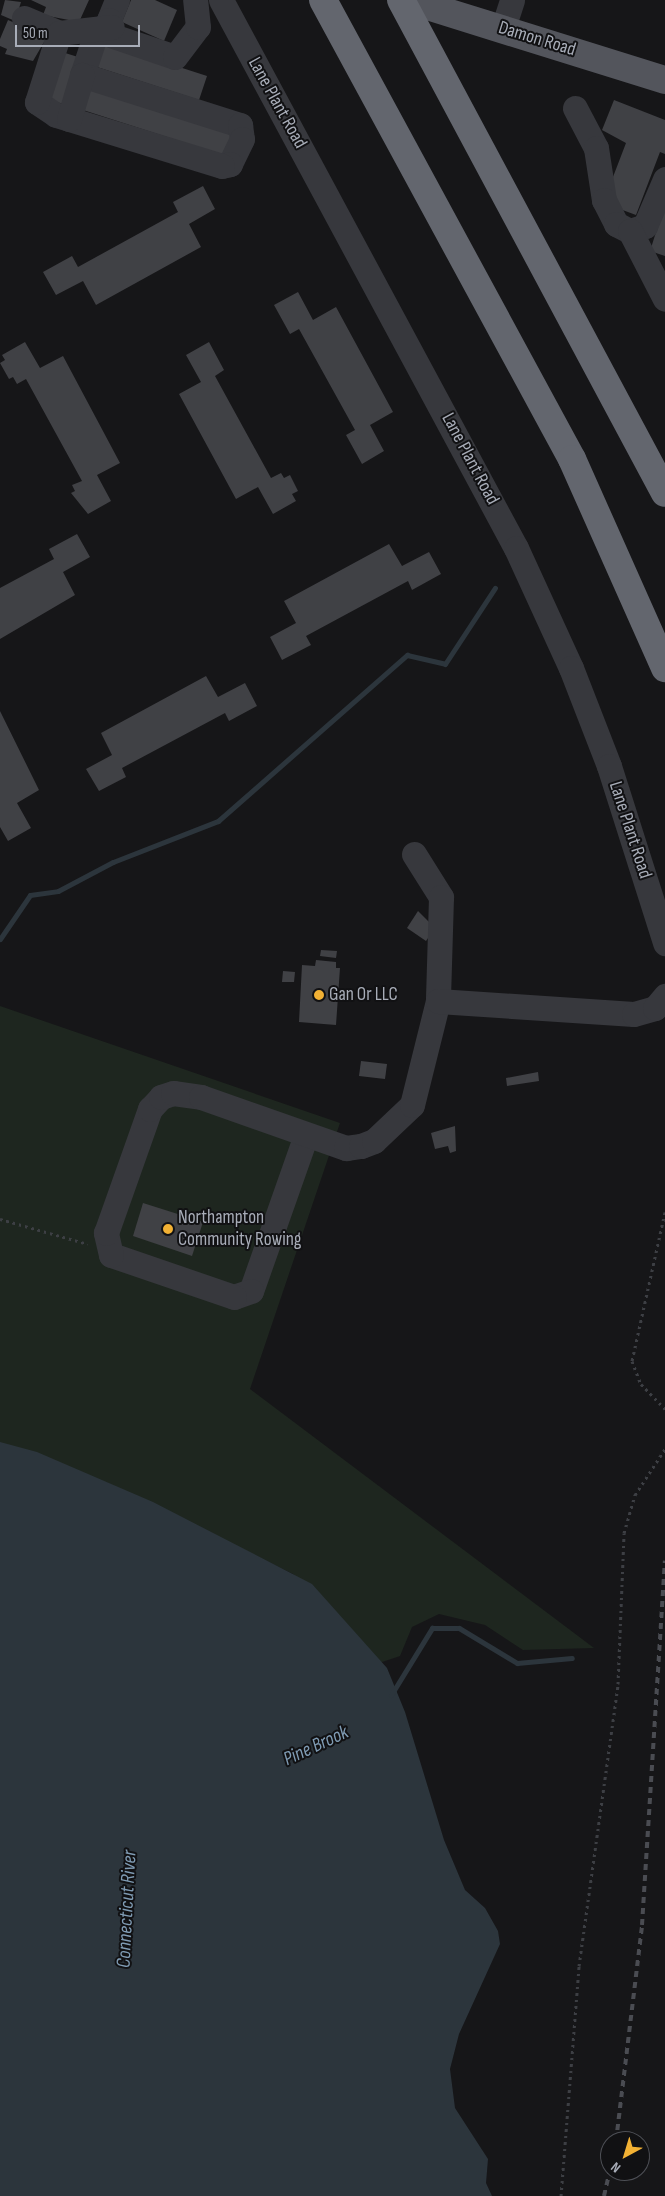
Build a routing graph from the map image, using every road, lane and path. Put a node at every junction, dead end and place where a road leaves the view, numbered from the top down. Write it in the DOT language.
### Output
graph roads {
  1 [pos="117,0"];
  2 [pos="195,0"];
  3 [pos="220,0"];
  4 [pos="323,0"];
  5 [pos="401,0"];
  6 [pos="408,0"];
  7 [pos="512,0"];
  8 [pos="24,18"];
  9 [pos="104,28"];
  10 [pos="503,28"];
  11 [pos="59,33"];
  12 [pos="82,76"];
  13 [pos="665,80"];
  14 [pos="575,108"];
  15 [pos="69,119"];
  16 [pos="665,179"];
  17 [pos="630,231"];
  18 [pos="665,299"];
  19 [pos="665,493"];
  20 [pos="665,668"];
  21 [pos="414,854"];
  22 [pos="665,942"];
  23 [pos="665,996"];
  24 [pos="438,1001"];
  25 [pos="306,1135"];
  26 [pos="665,1212"];
  27 [pos="0,1219"];
  28 [pos="106,1246"];
  29 [pos="665,1409"];
  30 [pos="665,1449"];
  31 [pos="561,2196"];
  1 -- 9 [label="street"];
  2 -- 9 [label="street"];
  3 -- 22 [label="street, Lane Plant Road"];
  4 -- 20 [label="highway"];
  5 -- 19 [label="highway"];
  6 -- 10 [label="main road, Damon Road"];
  7 -- 10 [label="street"];
  8 -- 11 [label="street"];
  9 -- 11 [label="street"];
  9 -- 12 [label="street"];
  10 -- 13 [label="main road, Damon Road"];
  11 -- 15 [label="street"];
  12 -- 15 [label="street"];
  12 -- 15 [label="street"];
  14 -- 17 [label="street"];
  16 -- 17 [label="street"];
  17 -- 18 [label="street"];
  21 -- 24 [label="street"];
  23 -- 24 [label="street"];
  24 -- 25 [label="street"];
  25 -- 28 [label="street"];
  25 -- 28 [label="street"];
  26 -- 29 [label="path"];
  27 -- 28 [label="path"];
  30 -- 31 [label="path"];
}
